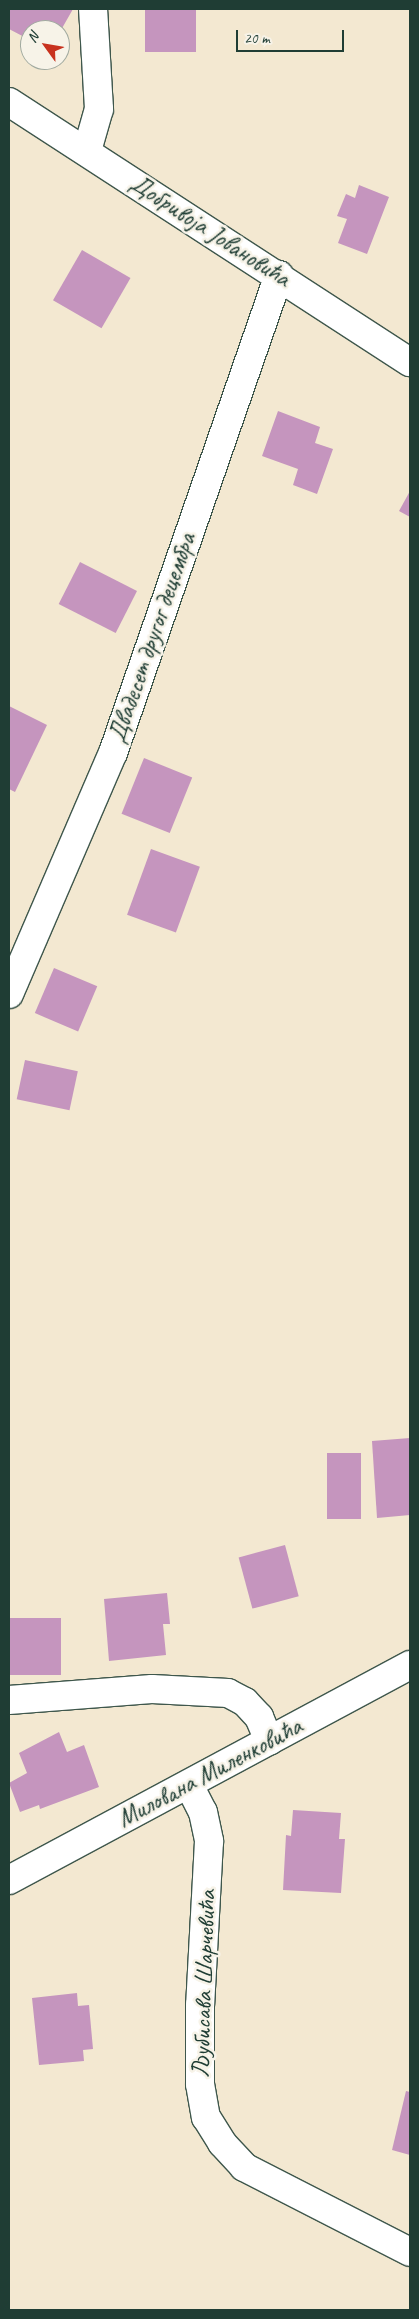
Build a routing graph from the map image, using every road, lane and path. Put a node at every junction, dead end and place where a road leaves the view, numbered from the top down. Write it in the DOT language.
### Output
graph roads {
  1 [pos="93,9"];
  2 [pos="9,102"];
  3 [pos="86,151"];
  4 [pos="279,275"];
  5 [pos="410,362"];
  6 [pos="9,994"];
  7 [pos="410,1665"];
  8 [pos="9,1700"];
  9 [pos="269,1740"];
  10 [pos="189,1785"];
  11 [pos="9,1880"];
  12 [pos="410,2252"];
  1 -- 3 [label="street"];
  2 -- 3 [label="street, Добривоја Јовановића"];
  3 -- 4 [label="street, Добривоја Јовановића"];
  4 -- 5 [label="street, Добривоја Јовановића"];
  4 -- 6 [label="street, Двадесет другог децембра"];
  7 -- 9 [label="street, Милована Миленковића"];
  8 -- 9 [label="street"];
  9 -- 10 [label="street, Милована Миленковића"];
  10 -- 11 [label="street, Милована Миленковића"];
  10 -- 12 [label="street, Љубисава Шарчевића"];
}
